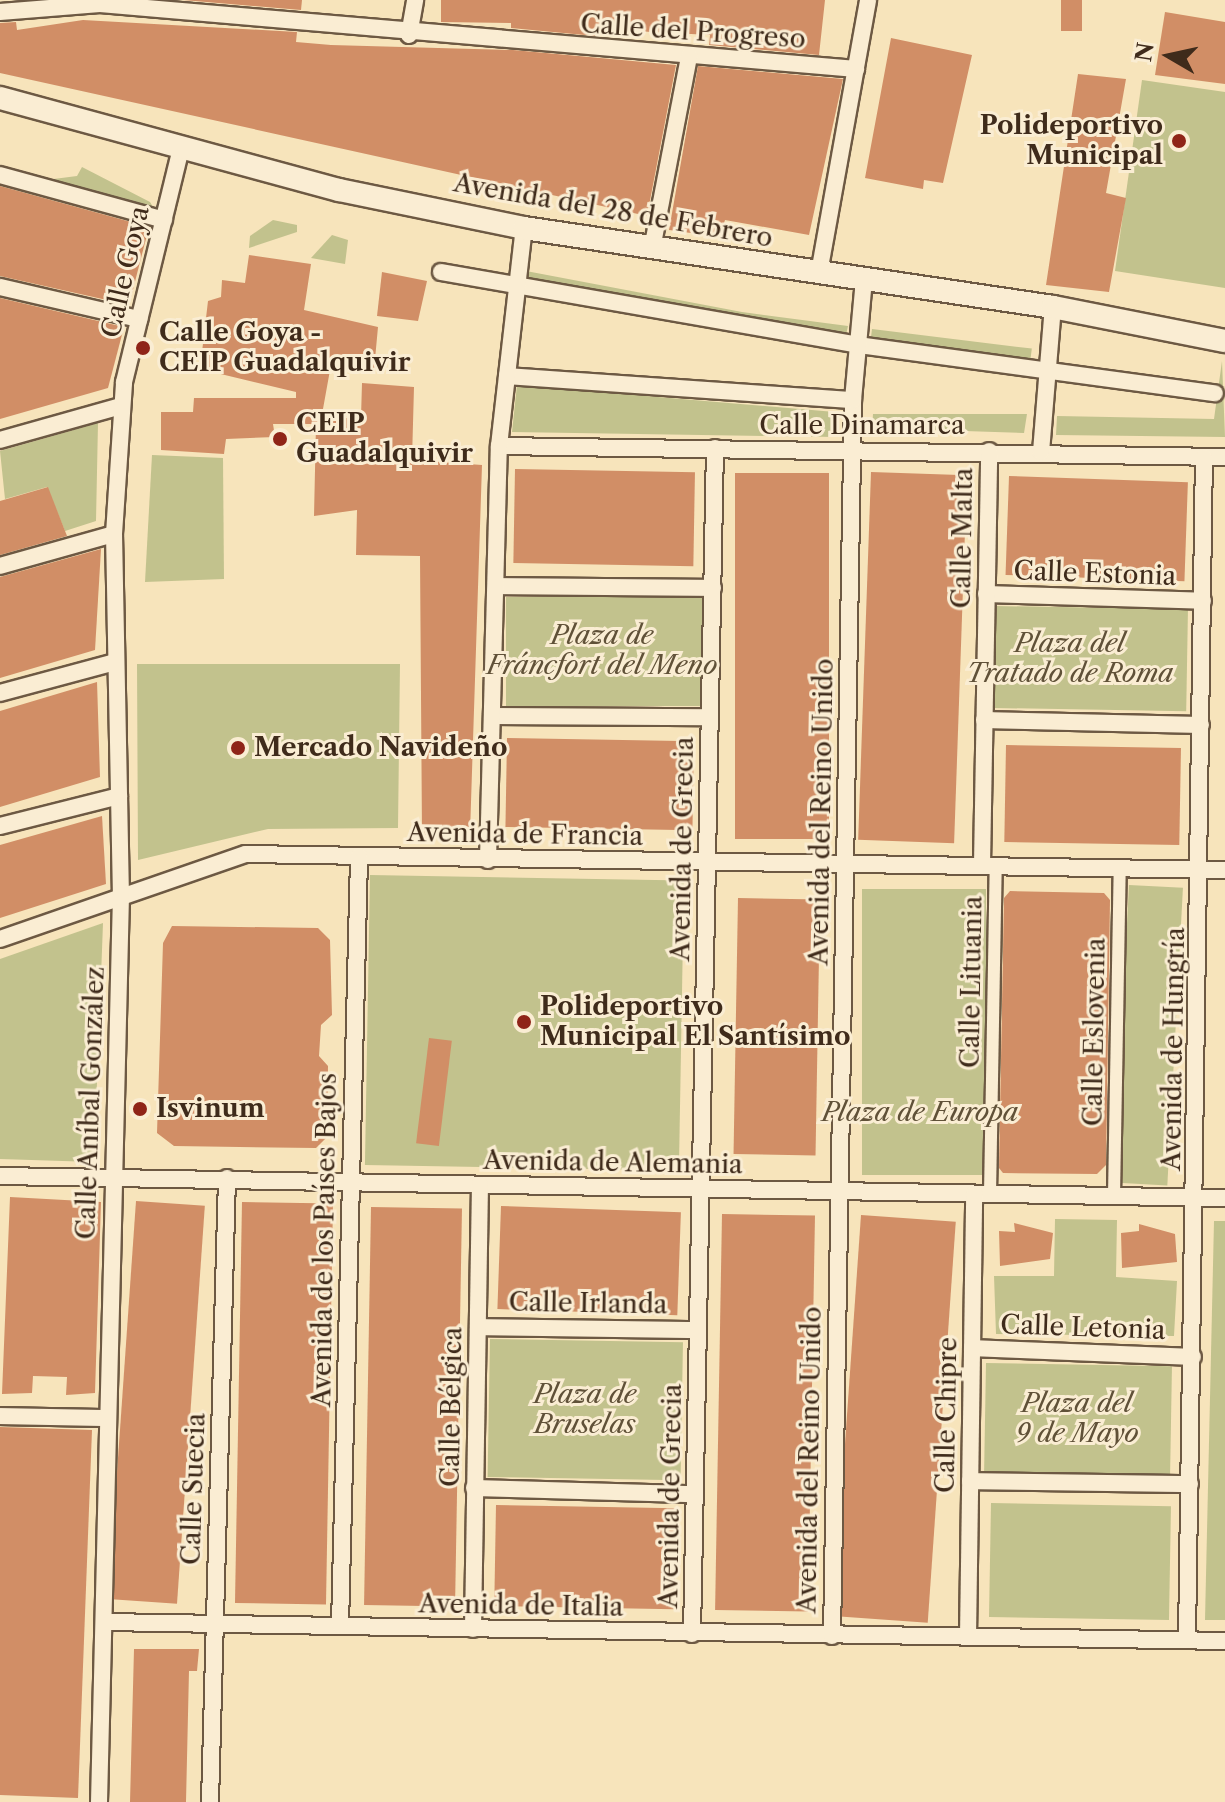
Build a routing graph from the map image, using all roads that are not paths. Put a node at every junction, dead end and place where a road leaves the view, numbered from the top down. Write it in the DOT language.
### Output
graph roads {
  1 [pos="415,0"];
  2 [pos="868,0"];
  3 [pos="153,4"];
  4 [pos="0,12"];
  5 [pos="409,35"];
  6 [pos="689,56"];
  7 [pos="856,69"];
  8 [pos="0,98"];
  9 [pos="181,149"];
  10 [pos="0,175"];
  11 [pos="164,220"];
  12 [pos="524,228"];
  13 [pos="652,249"];
  14 [pos="441,272"];
  15 [pos="819,273"];
  16 [pos="864,278"];
  17 [pos="0,287"];
  18 [pos="517,287"];
  19 [pos="1053,307"];
  20 [pos="139,319"];
  21 [pos="1225,341"];
  22 [pos="858,345"];
  23 [pos="1048,371"];
  24 [pos="507,376"];
  25 [pos="1215,393"];
  26 [pos="853,400"];
  27 [pos="121,406"];
  28 [pos="0,440"];
  29 [pos="499,446"];
  30 [pos="715,448"];
  31 [pos="853,450"];
  32 [pos="989,451"];
  33 [pos="1041,452"];
  34 [pos="1204,457"];
  35 [pos="1225,457"];
  36 [pos="114,534"];
  37 [pos="0,566"];
  38 [pos="496,586"];
  39 [pos="713,588"];
  40 [pos="986,594"];
  41 [pos="1203,601"];
  42 [pos="115,662"];
  43 [pos="0,693"];
  44 [pos="492,716"];
  45 [pos="710,717"];
  46 [pos="984,720"];
  47 [pos="1201,725"];
  48 [pos="119,796"];
  49 [pos="0,826"];
  50 [pos="359,856"];
  51 [pos="488,860"];
  52 [pos="707,861"];
  53 [pos="846,864"];
  54 [pos="989,866"];
  55 [pos="1120,868"];
  56 [pos="1200,869"];
  57 [pos="1225,870"];
  58 [pos="121,898"];
  59 [pos="0,939"];
  60 [pos="0,1176"];
  61 [pos="113,1176"];
  62 [pos="227,1178"];
  63 [pos="350,1182"];
  64 [pos="480,1185"];
  65 [pos="701,1189"];
  66 [pos="837,1190"];
  67 [pos="982,1194"];
  68 [pos="1114,1196"];
  69 [pos="1196,1197"];
  70 [pos="1225,1198"];
  71 [pos="478,1327"];
  72 [pos="698,1330"];
  73 [pos="972,1348"];
  74 [pos="1193,1357"];
  75 [pos="0,1416"];
  76 [pos="107,1418"];
  77 [pos="970,1481"];
  78 [pos="1190,1484"];
  79 [pos="474,1488"];
  80 [pos="695,1494"];
  81 [pos="104,1622"];
  82 [pos="214,1623"];
  83 [pos="340,1625"];
  84 [pos="473,1629"];
  85 [pos="692,1634"];
  86 [pos="832,1636"];
  87 [pos="968,1637"];
  88 [pos="1187,1640"];
  89 [pos="1225,1641"];
  90 [pos="99,1802"];
  91 [pos="210,1802"];
  1 -- 5 [label="street"];
  2 -- 7 [label="street"];
  3 -- 4 [label="street, Calle del Progreso"];
  3 -- 5 [label="street, Calle del Progreso"];
  5 -- 6 [label="street, Calle del Progreso"];
  6 -- 7 [label="street, Calle del Progreso"];
  6 -- 13 [label="street"];
  7 -- 15 [label="street"];
  8 -- 9 [label="main road, Avenida del 28 de Febrero"];
  9 -- 11 [label="street, Calle Goya"];
  9 -- 12 [label="main road, Avenida del 28 de Febrero"];
  10 -- 11 [label="street"];
  11 -- 20 [label="street, Calle Goya"];
  12 -- 13 [label="main road, Avenida del 28 de Febrero"];
  12 -- 18 [label="street"];
  13 -- 15 [label="main road, Avenida del 28 de Febrero"];
  14 -- 18 [label="street"];
  15 -- 16 [label="main road, Avenida del 28 de Febrero"];
  16 -- 19 [label="main road, Avenida del 28 de Febrero"];
  16 -- 22 [label="street, Avenida del Reino Unido"];
  17 -- 20 [label="street"];
  18 -- 22 [label="street"];
  18 -- 24 [label="street"];
  19 -- 21 [label="main road, Avenida del 28 de Febrero"];
  19 -- 23 [label="street"];
  20 -- 27 [label="street, Calle Goya"];
  22 -- 23 [label="street"];
  22 -- 26 [label="street, Avenida del Reino Unido"];
  23 -- 25 [label="street"];
  23 -- 33 [label="street"];
  24 -- 26 [label="street"];
  24 -- 29 [label="street"];
  26 -- 31 [label="street, Avenida del Reino Unido"];
  27 -- 28 [label="street"];
  27 -- 36 [label="street, Calle Aníbal González"];
  29 -- 30 [label="street, Calle Dinamarca"];
  29 -- 38 [label="street"];
  30 -- 31 [label="street, Calle Dinamarca"];
  30 -- 39 [label="street, Avenida de Grecia"];
  31 -- 32 [label="street, Calle Dinamarca"];
  31 -- 53 [label="street, Avenida del Reino Unido"];
  32 -- 33 [label="street, Calle Dinamarca"];
  32 -- 40 [label="street, Calle Malta"];
  33 -- 34 [label="street, Calle Dinamarca"];
  34 -- 35 [label="street, Calle Dinamarca"];
  34 -- 41 [label="street, Avenida de Hungría"];
  36 -- 37 [label="street"];
  36 -- 42 [label="street, Calle Aníbal González"];
  38 -- 39 [label="street"];
  38 -- 44 [label="street"];
  39 -- 45 [label="street, Avenida de Grecia"];
  40 -- 41 [label="street, Calle Estonia"];
  40 -- 46 [label="street, Calle Malta"];
  41 -- 47 [label="street, Avenida de Hungría"];
  42 -- 43 [label="street"];
  42 -- 48 [label="street, Calle Aníbal González"];
  44 -- 45 [label="street"];
  44 -- 51 [label="street"];
  45 -- 52 [label="street, Avenida de Grecia"];
  46 -- 47 [label="street"];
  46 -- 54 [label="street, Calle Malta"];
  47 -- 56 [label="street, Avenida de Hungría"];
  48 -- 49 [label="street"];
  48 -- 58 [label="street, Calle Aníbal González"];
  50 -- 51 [label="street, Avenida de Francia"];
  50 -- 58 [label="street, Avenida de Francia"];
  50 -- 63 [label="street, Avenida de los Países Bajos"];
  51 -- 52 [label="street, Avenida de Francia"];
  52 -- 53 [label="street, Avenida de Francia"];
  52 -- 65 [label="street, Avenida de Grecia"];
  53 -- 54 [label="street, Avenida de Francia"];
  53 -- 66 [label="street, Avenida del Reino Unido"];
  54 -- 55 [label="street, Avenida de Francia"];
  54 -- 67 [label="street, Calle Lituania"];
  55 -- 56 [label="street, Avenida de Francia"];
  55 -- 68 [label="street, Calle Eslovenia"];
  56 -- 57 [label="street, Avenida de Francia"];
  56 -- 69 [label="street, Avenida de Hungría"];
  58 -- 59 [label="street, Avenida de Francia"];
  58 -- 61 [label="street, Calle Aníbal González"];
  60 -- 61 [label="street, Avenida de Alemania"];
  61 -- 62 [label="street, Avenida de Alemania"];
  61 -- 76 [label="street, Calle Aníbal González"];
  62 -- 63 [label="street, Avenida de Alemania"];
  62 -- 82 [label="street, Calle Suecia"];
  63 -- 64 [label="street, Avenida de Alemania"];
  63 -- 83 [label="street, Avenida de los Países Bajos"];
  64 -- 65 [label="street, Avenida de Alemania"];
  64 -- 71 [label="street, Calle Bélgica"];
  65 -- 66 [label="street, Avenida de Alemania"];
  65 -- 72 [label="street, Avenida de Grecia"];
  66 -- 67 [label="street, Avenida de Alemania"];
  66 -- 86 [label="street, Avenida del Reino Unido"];
  67 -- 68 [label="street, Avenida de Alemania"];
  67 -- 73 [label="street, Calle Chipre"];
  68 -- 69 [label="street, Avenida de Alemania"];
  69 -- 70 [label="street, Avenida de Alemania"];
  69 -- 74 [label="street, Avenida de Hungría"];
  71 -- 72 [label="street, Calle Irlanda"];
  71 -- 79 [label="street, Calle Bélgica"];
  72 -- 80 [label="street, Avenida de Grecia"];
  73 -- 74 [label="street, Calle Letonia"];
  73 -- 77 [label="street, Calle Chipre"];
  74 -- 78 [label="street, Avenida de Hungría"];
  75 -- 76 [label="street"];
  76 -- 81 [label="street, Calle Aníbal González"];
  77 -- 78 [label="street"];
  77 -- 87 [label="street, Calle Chipre"];
  78 -- 88 [label="street, Avenida de Hungría"];
  79 -- 80 [label="street"];
  79 -- 84 [label="street, Calle Bélgica"];
  80 -- 85 [label="street, Avenida de Grecia"];
  81 -- 82 [label="street, Avenida de Italia"];
  81 -- 90 [label="street, Calle Aníbal González"];
  82 -- 83 [label="street, Avenida de Italia"];
  82 -- 91 [label="street, Calle Suecia"];
  83 -- 84 [label="street, Avenida de Italia"];
  84 -- 85 [label="street, Avenida de Italia"];
  85 -- 86 [label="street, Avenida de Italia"];
  86 -- 87 [label="street, Avenida de Italia"];
  87 -- 88 [label="street, Avenida de Italia"];
  88 -- 89 [label="street, Avenida de Italia"];
}
